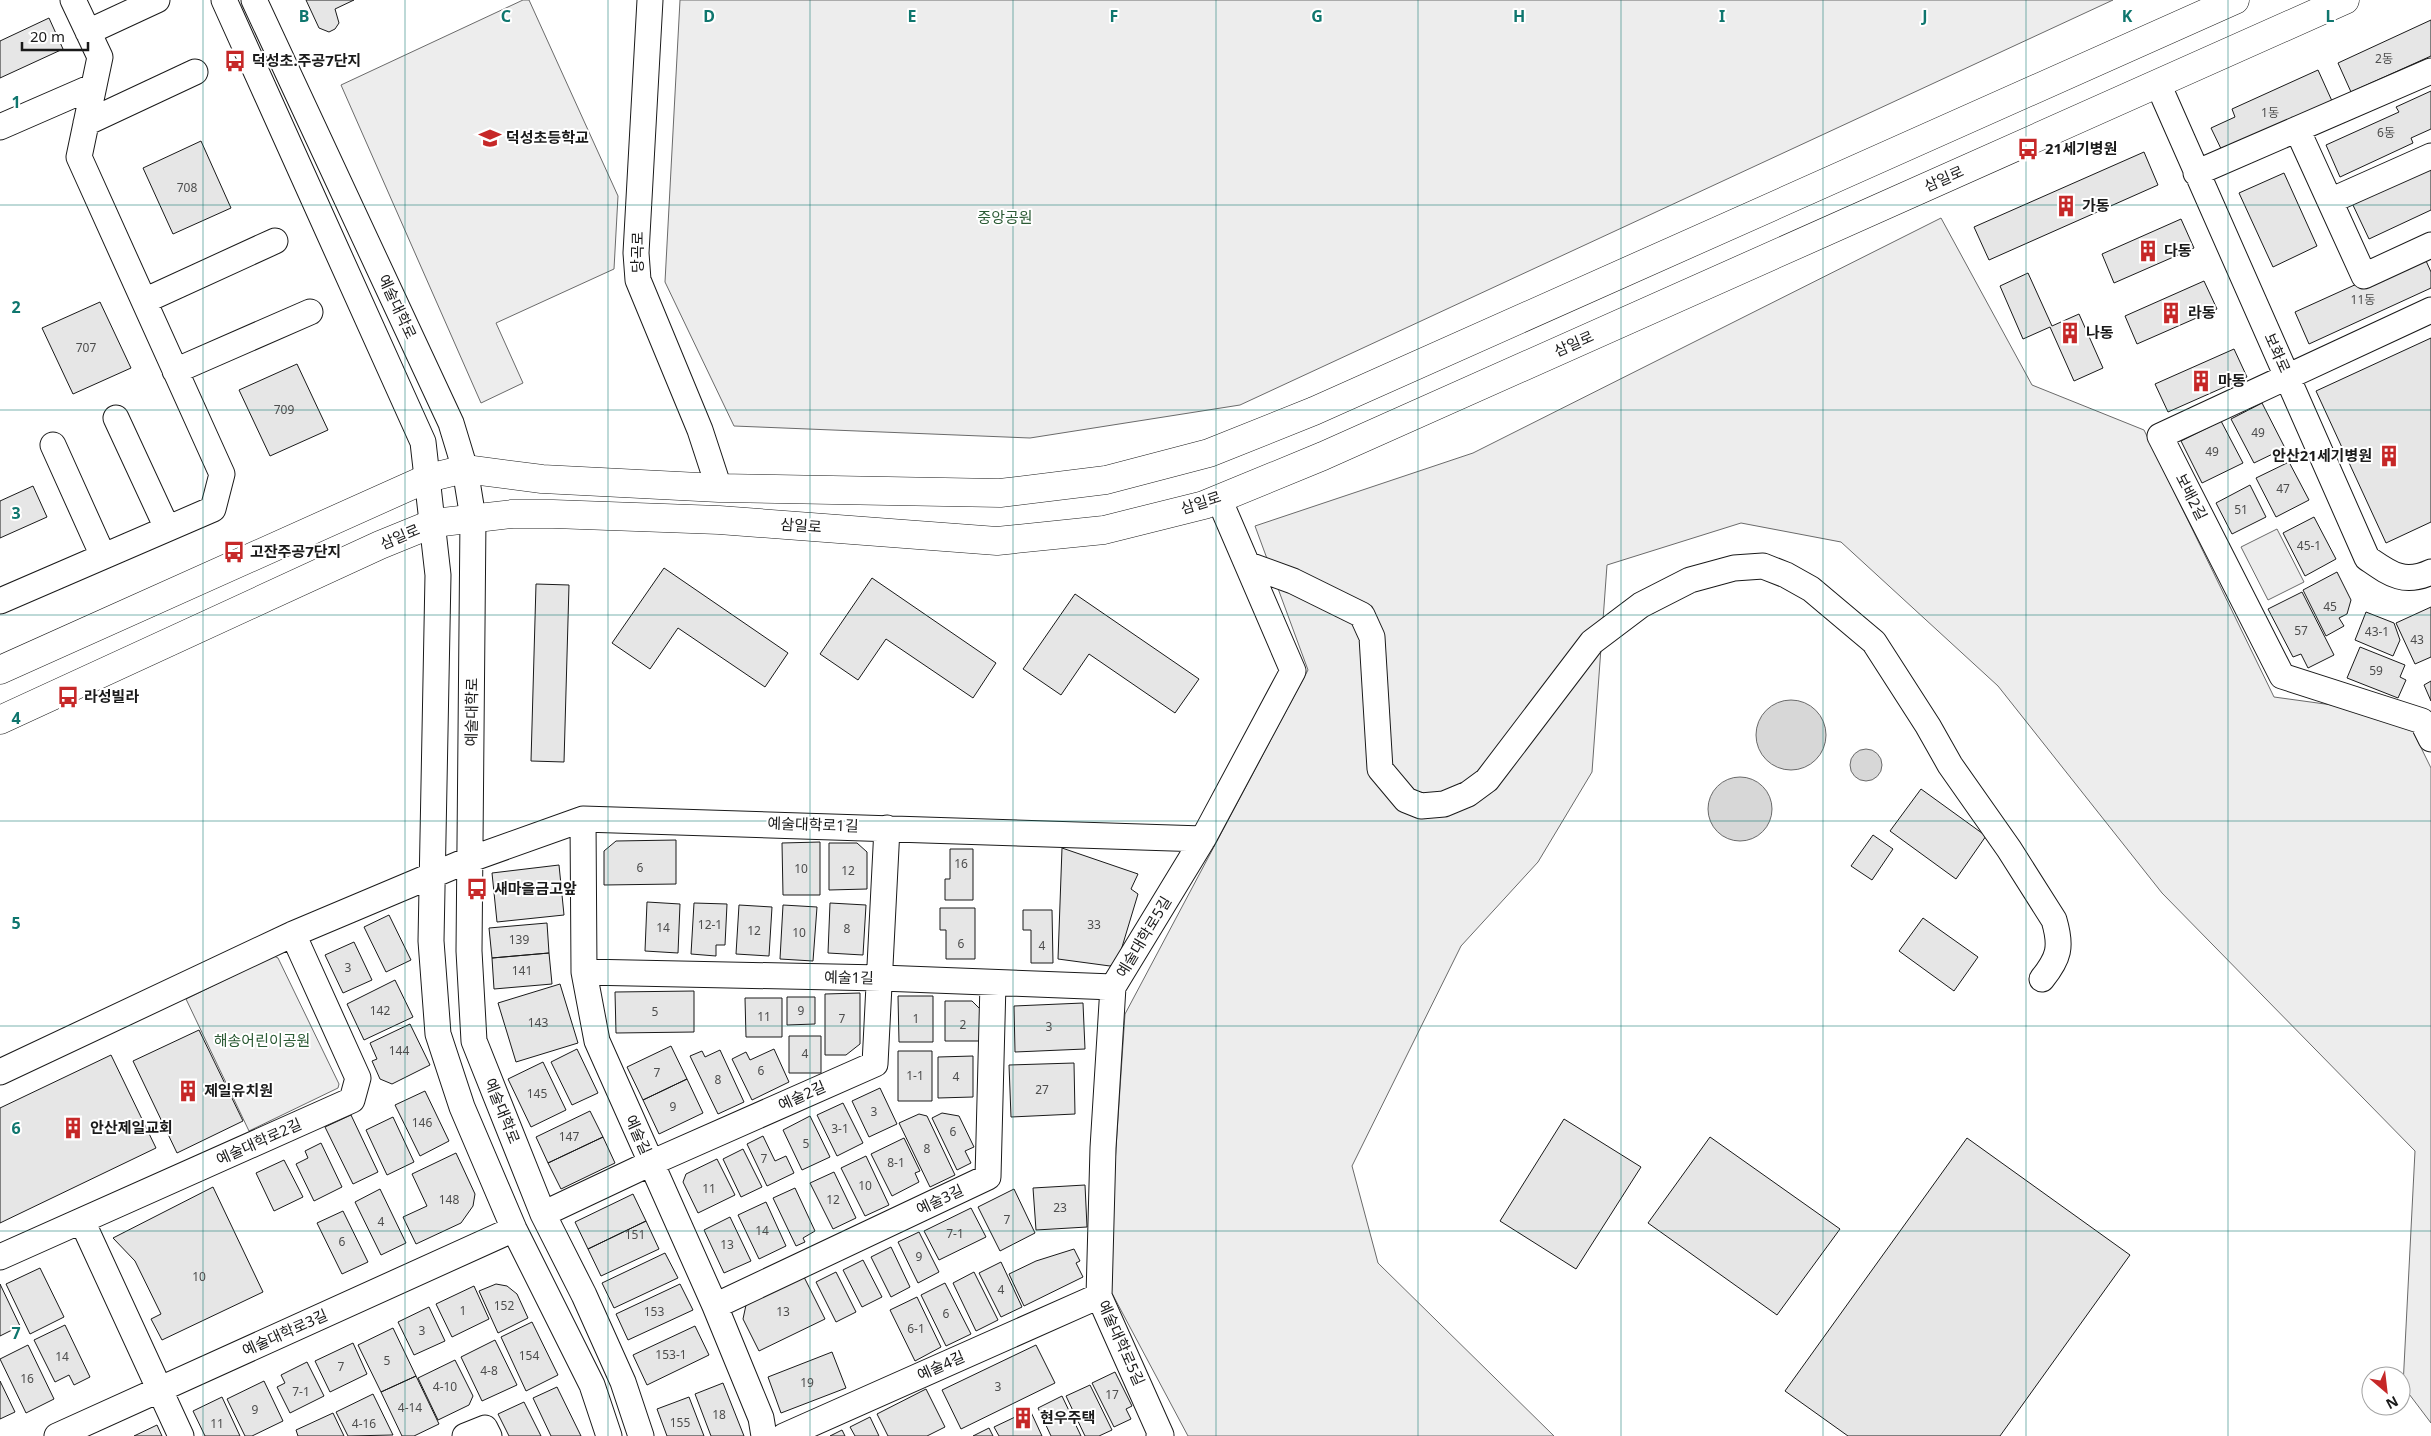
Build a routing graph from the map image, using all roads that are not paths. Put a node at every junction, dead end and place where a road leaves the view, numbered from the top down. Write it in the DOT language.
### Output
graph roads {
  1 [pos="73,0"];
  2 [pos="157,0"];
  3 [pos="224,0"];
  4 [pos="254,0"];
  5 [pos="650,0"];
  6 [pos="2235,0"];
  7 [pos="2345,0"];
  8 [pos="88,32"];
  9 [pos="2431,71"];
  10 [pos="195,72"];
  11 [pos="2158,84"];
  12 [pos="94,86"];
  13 [pos="86,123"];
  14 [pos="0,127"];
  15 [pos="2297,129"];
  16 [pos="2431,156"];
  17 [pos="2196,173"];
  18 [pos="2330,201"];
  19 [pos="275,240"];
  20 [pos="2431,245"];
  21 [pos="144,301"];
  22 [pos="2431,310"];
  23 [pos="310,312"];
  24 [pos="175,371"];
  25 [pos="2288,378"];
  26 [pos="116,418"];
  27 [pos="53,445"];
  28 [pos="466,470"];
  29 [pos="428,478"];
  30 [pos="719,488"];
  31 [pos="1220,498"];
  32 [pos="473,518"];
  33 [pos="434,523"];
  34 [pos="167,528"];
  35 [pos="104,556"];
  36 [pos="1249,564"];
  37 [pos="2431,572"];
  38 [pos="0,600"];
  39 [pos="0,670"];
  40 [pos="0,720"];
  41 [pos="2431,739"];
  42 [pos="583,819"];
  43 [pos="887,828"];
  44 [pos="1204,839"];
  45 [pos="471,859"];
  46 [pos="432,876"];
  47 [pos="293,934"];
  48 [pos="584,972"];
  49 [pos="881,978"];
  50 [pos="2042,979"];
  51 [pos="993,983"];
  52 [pos="1113,987"];
  53 [pos="0,1072"];
  54 [pos="650,1163"];
  55 [pos="543,1214"];
  56 [pos="82,1221"];
  57 [pos="514,1229"];
  58 [pos="0,1257"];
  59 [pos="1099,1296"];
  60 [pos="715,1306"];
  61 [pos="160,1389"];
  62 [pos="56,1436"];
  63 [pos="181,1436"];
  64 [pos="466,1436"];
  65 [pos="489,1436"];
  66 [pos="609,1436"];
  67 [pos="641,1436"];
  68 [pos="764,1436"];
  69 [pos="784,1436"];
  70 [pos="1159,1436"];
  1 -- 8 [label="street"];
  2 -- 8 [label="street"];
  3 -- 29 [label="street, 예술대학로"];
  4 -- 28 [label="street, 예술대학로"];
  5 -- 30 [label="street, 당곡로"];
  6 -- 30 [label="main road"];
  7 -- 11 [label="main road, 삼일로"];
  8 -- 12 [label="street"];
  9 -- 15 [label="street"];
  10 -- 13 [label="street"];
  11 -- 17 [label="street, 보화로"];
  11 -- 31 [label="main road, 삼일로"];
  12 -- 13 [label="street"];
  12 -- 14 [label="street"];
  13 -- 21 [label="street"];
  15 -- 17 [label="street"];
  15 -- 18 [label="street"];
  16 -- 18 [label="street"];
  17 -- 25 [label="street, 보화로"];
  18 -- 20 [label="street"];
  19 -- 21 [label="street"];
  21 -- 24 [label="street"];
  22 -- 25 [label="street, 보배2길"];
  23 -- 24 [label="street"];
  24 -- 34 [label="street"];
  25 -- 37 [label="street, 보화로"];
  25 -- 41 [label="street, 보배2길"];
  26 -- 34 [label="street"];
  27 -- 35 [label="street"];
  28 -- 29 [label="main road"];
  28 -- 30 [label="main road"];
  28 -- 32 [label="street, 예술대학로"];
  29 -- 33 [label="street, 예술대학로"];
  29 -- 39 [label="main road"];
  31 -- 32 [label="main road, 삼일로"];
  31 -- 36 [label="street, 예술대학로5길"];
  32 -- 33 [label="main road, 삼일로"];
  32 -- 45 [label="street, 예술대학로"];
  33 -- 40 [label="main road, 삼일로"];
  33 -- 46 [label="street, 예술대학로"];
  34 -- 35 [label="street"];
  35 -- 38 [label="street"];
  36 -- 44 [label="street, 예술대학로5길"];
  36 -- 50 [label="street"];
  42 -- 43 [label="street, 예술대학로1길"];
  42 -- 45 [label="street, 예술대학로1길"];
  42 -- 48 [label="street, 예술길"];
  43 -- 44 [label="street, 예술대학로1길"];
  43 -- 49 [label="street"];
  44 -- 52 [label="street, 예술대학로5길"];
  45 -- 46 [label="street, 예술대학로1길"];
  45 -- 55 [label="street, 예술대학로"];
  46 -- 47 [label="street"];
  46 -- 57 [label="street, 예술대학로"];
  47 -- 53 [label="street"];
  47 -- 56 [label="street, 예술대학로2길"];
  48 -- 49 [label="street, 예술1길"];
  48 -- 54 [label="street, 예술길"];
  49 -- 51 [label="street, 예술1길"];
  49 -- 54 [label="street, 예술2길"];
  51 -- 52 [label="street, 예술1길"];
  51 -- 60 [label="street, 예술3길"];
  52 -- 59 [label="street, 예술대학로5길"];
  54 -- 55 [label="street"];
  54 -- 60 [label="street, 예술길"];
  55 -- 67 [label="street, 예술대학로"];
  56 -- 58 [label="street, 예술대학로2길"];
  56 -- 61 [label="street"];
  57 -- 61 [label="street, 예술대학로3길"];
  57 -- 66 [label="street, 예술대학로"];
  59 -- 69 [label="street, 예술4길"];
  59 -- 70 [label="street, 예술대학로5길"];
  60 -- 68 [label="street, 예술길"];
  61 -- 62 [label="street, 예술대학로3길"];
  61 -- 63 [label="street"];
  64 -- 65 [label="street"];
}
